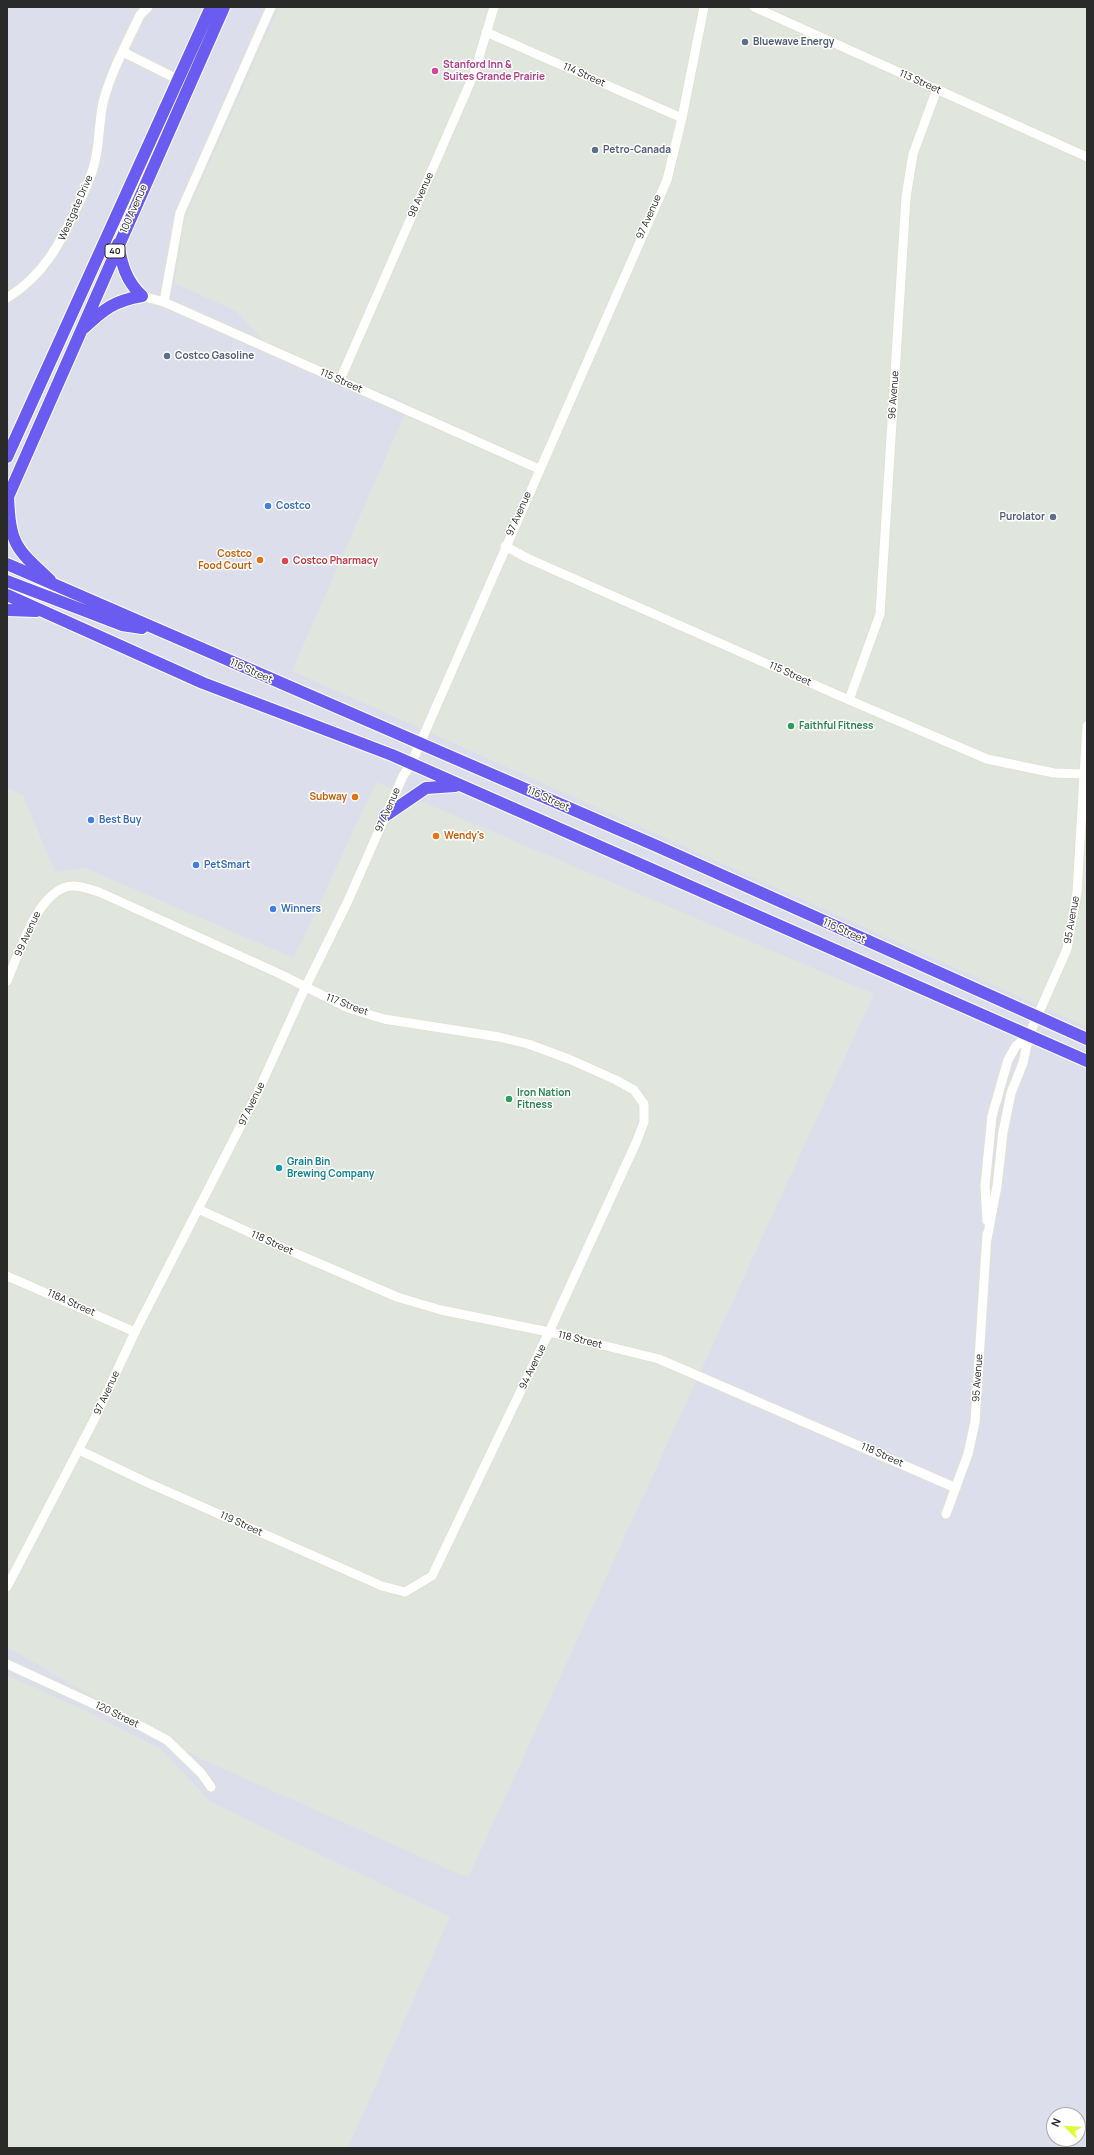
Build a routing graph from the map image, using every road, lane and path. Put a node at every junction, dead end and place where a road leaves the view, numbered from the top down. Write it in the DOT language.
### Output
graph roads {
  1 [pos="148,7"];
  2 [pos="211,7"];
  3 [pos="224,7"];
  4 [pos="271,7"];
  5 [pos="494,7"];
  6 [pos="704,7"];
  7 [pos="754,7"];
  8 [pos="486,32"];
  9 [pos="123,52"];
  10 [pos="179,80"];
  11 [pos="937,89"];
  12 [pos="682,118"];
  13 [pos="1087,156"];
  14 [pos="118,244"];
  15 [pos="142,296"];
  16 [pos="7,298"];
  17 [pos="164,302"];
  18 [pos="78,334"];
  19 [pos="340,380"];
  20 [pos="10,448"];
  21 [pos="7,457"];
  22 [pos="539,469"];
  23 [pos="8,497"];
  24 [pos="505,546"];
  25 [pos="7,564"];
  26 [pos="7,581"];
  27 [pos="57,587"];
  28 [pos="7,595"];
  29 [pos="7,610"];
  30 [pos="41,611"];
  31 [pos="158,631"];
  32 [pos="849,700"];
  33 [pos="1087,726"];
  34 [pos="420,742"];
  35 [pos="410,764"];
  36 [pos="1085,774"];
  37 [pos="460,786"];
  38 [pos="385,816"];
  39 [pos="54,892"];
  40 [pos="7,981"];
  41 [pos="305,988"];
  42 [pos="1036,1017"];
  43 [pos="1029,1035"];
  44 [pos="1087,1039"];
  45 [pos="1087,1061"];
  46 [pos="644,1104"];
  47 [pos="198,1209"];
  48 [pos="987,1239"];
  49 [pos="7,1276"];
  50 [pos="135,1332"];
  51 [pos="549,1332"];
  52 [pos="79,1450"];
  53 [pos="956,1488"];
  54 [pos="946,1514"];
  55 [pos="7,1587"];
  56 [pos="405,1592"];
  57 [pos="7,1664"];
  58 [pos="211,1787"];
  1 -- 9 [label="street, Westgate Drive"];
  2 -- 10 [label="main road, 100 Avenue / 40"];
  3 -- 14 [label="main road, 100 Avenue / 40"];
  4 -- 17 [label="street"];
  5 -- 8 [label="street, 98 Avenue"];
  6 -- 12 [label="street, 97 Avenue"];
  7 -- 11 [label="street, 113 Street"];
  8 -- 12 [label="street, 114 Street"];
  8 -- 19 [label="street, 98 Avenue"];
  9 -- 10 [label="street"];
  9 -- 16 [label="street, Westgate Drive"];
  10 -- 20 [label="main road, 100 Avenue / 40"];
  11 -- 13 [label="street, 113 Street"];
  11 -- 32 [label="street, 96 Avenue"];
  12 -- 22 [label="street, 97 Avenue"];
  14 -- 15 [label="main road"];
  14 -- 18 [label="main road, 100 Avenue / 40"];
  15 -- 17 [label="street, 115 Street"];
  15 -- 18 [label="main road"];
  17 -- 19 [label="street, 115 Street"];
  18 -- 23 [label="main road, 100 Avenue / 40"];
  19 -- 22 [label="street, 115 Street"];
  20 -- 21 [label="main road, 100 Avenue / 40"];
  22 -- 24 [label="street, 97 Avenue"];
  23 -- 27 [label="main road"];
  24 -- 32 [label="street, 115 Street"];
  24 -- 34 [label="street, 97 Avenue"];
  25 -- 27 [label="main road, 116 Street"];
  26 -- 31 [label="main road"];
  27 -- 31 [label="main road, 116 Street"];
  28 -- 30 [label="main road, 116 Street"];
  29 -- 30 [label="main road"];
  30 -- 35 [label="main road, 116 Street"];
  31 -- 34 [label="main road, 116 Street"];
  32 -- 36 [label="street, 115 Street"];
  33 -- 36 [label="street, 95 Avenue"];
  34 -- 35 [label="street, 97 Avenue"];
  34 -- 42 [label="main road, 116 Street"];
  35 -- 37 [label="main road, 116 Street"];
  35 -- 38 [label="street, 97 Avenue"];
  36 -- 42 [label="street, 95 Avenue"];
  37 -- 38 [label="main road"];
  37 -- 43 [label="main road, 116 Street"];
  38 -- 41 [label="street, 97 Avenue"];
  39 -- 40 [label="street, 99 Avenue"];
  39 -- 41 [label="street, 117 Street"];
  41 -- 46 [label="street, 117 Street"];
  41 -- 47 [label="street, 97 Avenue"];
  42 -- 43 [label="street, 95 Avenue"];
  42 -- 44 [label="main road, 116 Street"];
  43 -- 45 [label="main road, 116 Street"];
  43 -- 48 [label="street, 95 Avenue"];
  43 -- 48 [label="street, 95 Avenue"];
  46 -- 51 [label="street, 94 Avenue"];
  47 -- 50 [label="street, 97 Avenue"];
  47 -- 51 [label="street, 118 Street"];
  48 -- 53 [label="street, 95 Avenue"];
  49 -- 50 [label="street, 118A Street"];
  50 -- 52 [label="street, 97 Avenue"];
  51 -- 53 [label="street, 118 Street"];
  51 -- 56 [label="street, 94 Avenue"];
  52 -- 55 [label="street, 97 Avenue"];
  52 -- 56 [label="street, 119 Street"];
  53 -- 54 [label="street, 95 Avenue"];
  57 -- 58 [label="street, 120 Street"];
}
